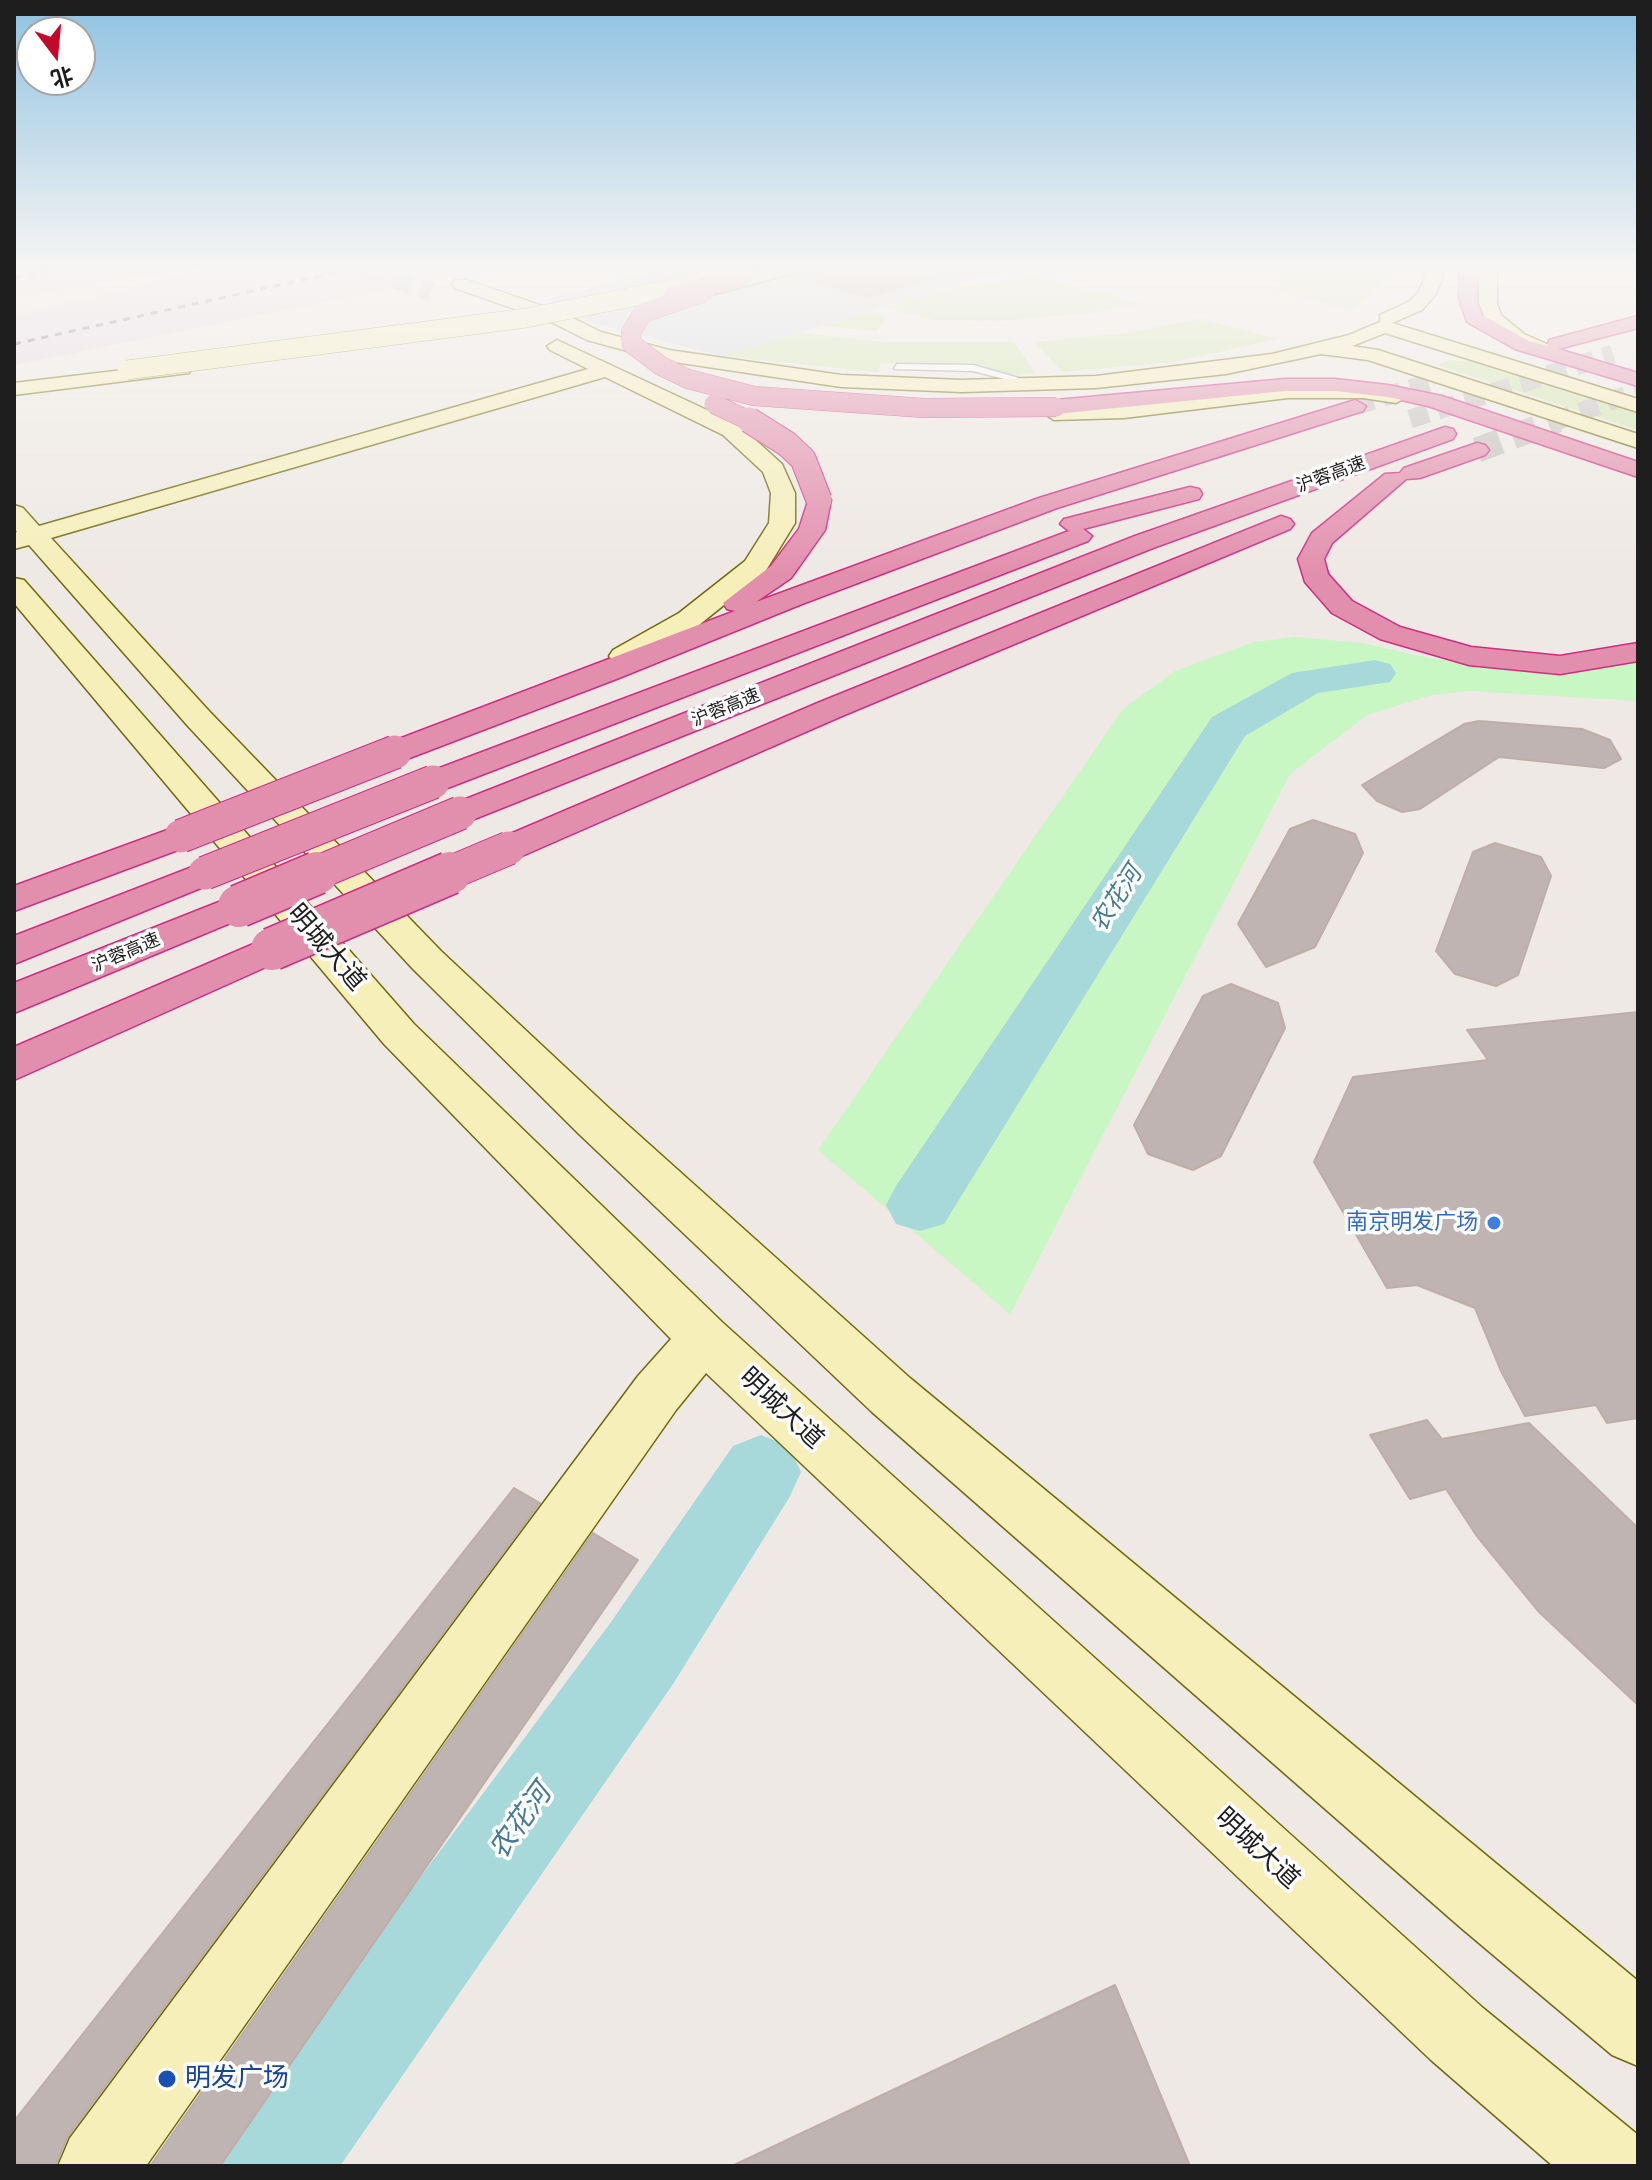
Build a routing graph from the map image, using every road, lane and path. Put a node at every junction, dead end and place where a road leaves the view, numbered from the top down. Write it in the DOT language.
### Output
graph roads {
  1 [pos="129,370"];
  2 [pos="171,370"];
  3 [pos="606,370"];
  4 [pos="632,370"];
  5 [pos="658,370"];
  6 [pos="671,370"];
  7 [pos="691,370"];
  8 [pos="756,370"];
  9 [pos="980,370"];
  10 [pos="1210,370"];
  11 [pos="1221,370"];
  12 [pos="1420,370"];
  13 [pos="1431,370"];
  14 [pos="1524,370"];
  15 [pos="1610,370"];
  16 [pos="1436,375"];
  17 [pos="1638,380"];
  18 [pos="1036,384"];
  19 [pos="14,389"];
  20 [pos="1355,406"];
  21 [pos="1638,406"];
  22 [pos="1503,424"];
  23 [pos="1445,434"];
  24 [pos="1638,441"];
  25 [pos="1477,450"];
  26 [pos="1638,470"];
  27 [pos="1394,479"];
  28 [pos="1219,485"];
  29 [pos="1190,494"];
  30 [pos="21,529"];
  31 [pos="14,586"];
  32 [pos="792,598"];
  33 [pos="1638,652"];
  34 [pos="624,656"];
  35 [pos="405,749"];
  36 [pos="14,899"];
  37 [pos="14,951"];
  38 [pos="14,999"];
  39 [pos="14,1065"];
  40 [pos="704,1338"];
  41 [pos="1638,2029"];
  42 [pos="98,2166"];
  43 [pos="1614,2166"];
  1 -- 19 [label="street, bridge"];
  2 -- 19 [label="street"];
  3 -- 30 [label="street"];
  3 -- 34 [label="street"];
  4 -- 34 [label="highway, bridge"];
  5 -- 22 [label="street"];
  6 -- 22 [label="highway, bridge"];
  7 -- 11 [label="street, bridge"];
  8 -- 18 [label="street"];
  9 -- 18 [label="lane"];
  10 -- 18 [label="street"];
  12 -- 16 [label="street"];
  13 -- 16 [label="street"];
  14 -- 21 [label="street"];
  15 -- 17 [label="highway"];
  16 -- 24 [label="street"];
  20 -- 32 [label="highway"];
  22 -- 26 [label="highway"];
  23 -- 38 [label="highway, 沪蓉高速, bridge"];
  25 -- 27 [label="highway"];
  27 -- 33 [label="highway"];
  27 -- 39 [label="highway, bridge"];
  28 -- 29 [label="highway, 沪蓉高速"];
  29 -- 32 [label="highway"];
  29 -- 37 [label="highway, 沪蓉高速, bridge"];
  30 -- 41 [label="street"];
  31 -- 40 [label="street, 明城大道"];
  32 -- 35 [label="highway"];
  34 -- 35 [label="highway"];
  35 -- 36 [label="highway, bridge"];
  40 -- 42 [label="street"];
  40 -- 43 [label="street, 明城大道"];
}
